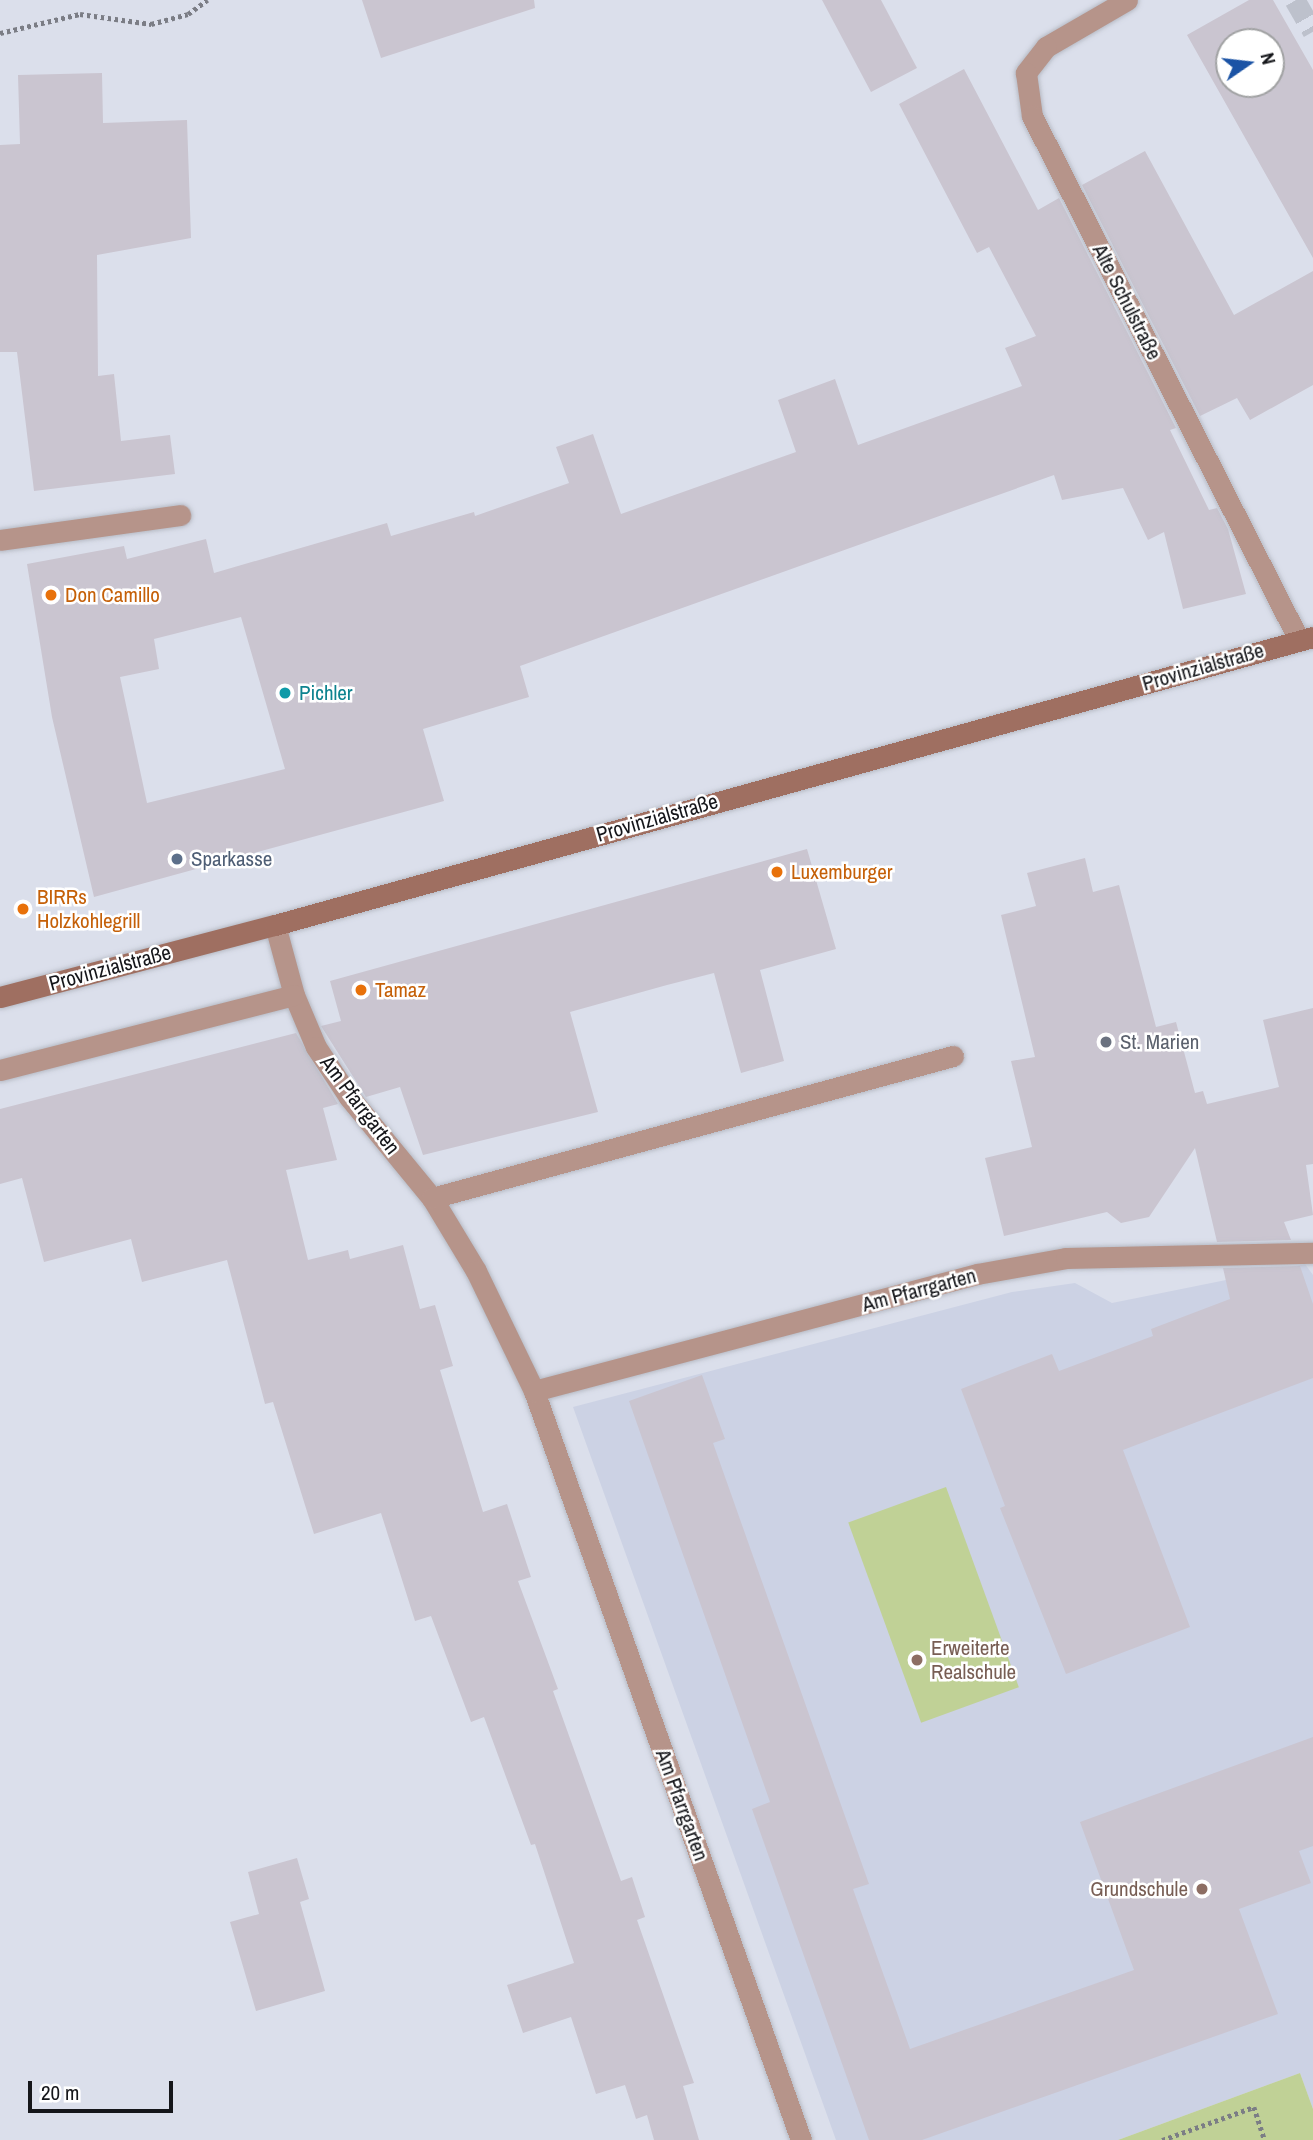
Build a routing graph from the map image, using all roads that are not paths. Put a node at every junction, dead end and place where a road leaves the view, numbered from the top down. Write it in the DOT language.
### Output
graph roads {
  1 [pos="1127,0"];
  2 [pos="180,515"];
  3 [pos="0,540"];
  4 [pos="1306,638"];
  5 [pos="275,925"];
  6 [pos="294,995"];
  7 [pos="0,997"];
  8 [pos="953,1056"];
  9 [pos="0,1070"];
  10 [pos="432,1198"];
  11 [pos="1313,1253"];
  12 [pos="534,1391"];
  13 [pos="801,2140"];
  1 -- 4 [label="street, Alte Schulstraße"];
  2 -- 3 [label="street"];
  4 -- 5 [label="main road, Provinzialstraße"];
  5 -- 6 [label="street, Am Pfarrgarten"];
  5 -- 7 [label="main road, Provinzialstraße"];
  6 -- 9 [label="street"];
  6 -- 10 [label="street, Am Pfarrgarten"];
  8 -- 10 [label="street"];
  10 -- 12 [label="street, Am Pfarrgarten"];
  11 -- 12 [label="street, Am Pfarrgarten"];
  12 -- 13 [label="street, Am Pfarrgarten"];
}
